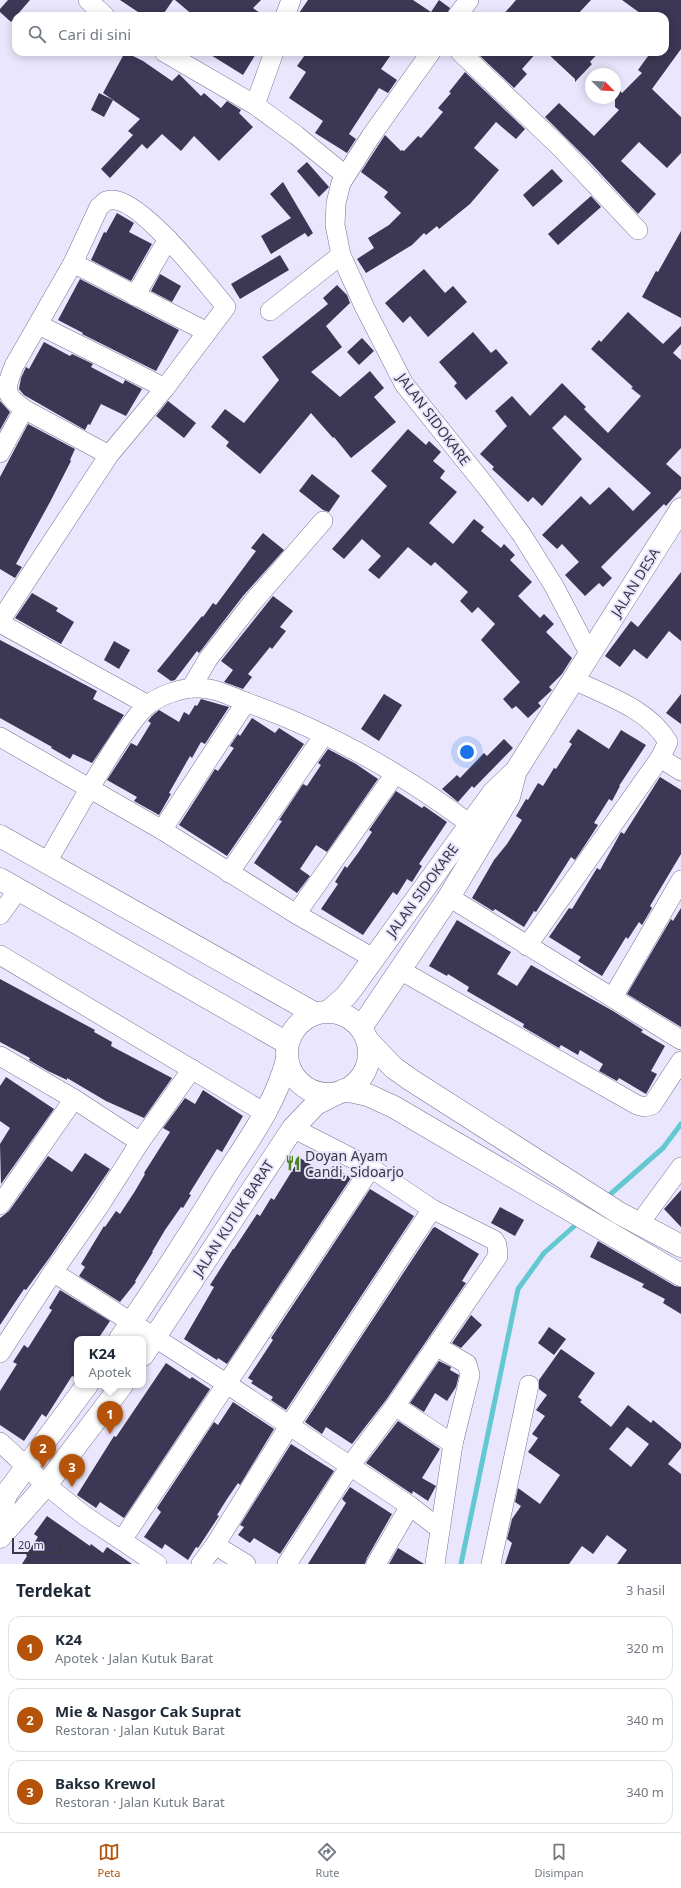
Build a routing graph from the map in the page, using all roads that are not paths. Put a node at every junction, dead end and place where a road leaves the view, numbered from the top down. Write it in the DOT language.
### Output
graph roads {
  1 [pos="88,0"];
  2 [pos="291,0"];
  3 [pos="469,0"];
  4 [pos="101,12"];
  5 [pos="286,12"];
  6 [pos="460,12"];
  7 [pos="171,56"];
  8 [pos="273,56"];
  9 [pos="428,56"];
  10 [pos="464,56"];
  11 [pos="255,105"];
  12 [pos="345,175"];
  13 [pos="638,230"];
  14 [pos="168,239"];
  15 [pos="341,255"];
  16 [pos="72,263"];
  17 [pos="135,296"];
  18 [pos="270,311"];
  19 [pos="38,325"];
  20 [pos="207,332"];
  21 [pos="165,388"];
  22 [pos="24,409"];
  23 [pos="0,453"];
  24 [pos="109,455"];
  25 [pos="681,509"];
  26 [pos="323,522"];
  27 [pos="0,622"];
  28 [pos="590,656"];
  29 [pos="574,680"];
  30 [pos="191,688"];
  31 [pos="246,702"];
  32 [pos="148,705"];
  33 [pos="324,735"];
  34 [pos="0,737"];
  35 [pos="660,758"];
  36 [pos="516,771"];
  37 [pos="681,771"];
  38 [pos="395,774"];
  39 [pos="90,788"];
  40 [pos="470,824"];
  41 [pos="162,830"];
  42 [pos="0,836"];
  43 [pos="47,862"];
  44 [pos="229,873"];
  45 [pos="0,879"];
  46 [pos="681,880"];
  47 [pos="18,890"];
  48 [pos="449,897"];
  49 [pos="296,914"];
  50 [pos="0,915"];
  51 [pos="527,946"];
  52 [pos="0,955"];
  53 [pos="373,958"];
  54 [pos="400,970"];
  55 [pos="613,997"];
  56 [pos="322,1012"];
  57 [pos="364,1034"];
  58 [pos="681,1040"];
  59 [pos="287,1051"];
  60 [pos="1,1058"];
  61 [pos="681,1061"];
  62 [pos="192,1069"];
  63 [pos="340,1092"];
  64 [pos="74,1099"];
  65 [pos="265,1113"];
  66 [pos="293,1128"];
  67 [pos="140,1142"];
  68 [pos="681,1167"];
  69 [pos="371,1168"];
  70 [pos="0,1205"];
  71 [pos="432,1209"];
  72 [pos="639,1224"];
  73 [pos="681,1246"];
  74 [pos="53,1272"];
  75 [pos="681,1275"];
  76 [pos="126,1331"];
  77 [pos="155,1337"];
  78 [pos="436,1346"];
  79 [pos="146,1350"];
  80 [pos="0,1353"];
  81 [pos="227,1384"];
  82 [pos="529,1385"];
  83 [pos="85,1388"];
  84 [pos="120,1388"];
  85 [pos="395,1406"];
  86 [pos="289,1426"];
  87 [pos="0,1442"];
  88 [pos="453,1444"];
  89 [pos="27,1466"];
  90 [pos="350,1466"];
  91 [pos="46,1486"];
  92 [pos="2,1495"];
  93 [pos="410,1506"];
  94 [pos="440,1529"];
  95 [pos="1,1532"];
  96 [pos="122,1540"];
  97 [pos="215,1545"];
  98 [pos="157,1564"];
  99 [pos="201,1564"];
  100 [pos="246,1564"];
  101 [pos="287,1564"];
  102 [pos="376,1564"];
  103 [pos="435,1564"];
  104 [pos="491,1564"];
  1 -- 4 [label="street"];
  2 -- 5 [label="street"];
  3 -- 6 [label="street"];
  7 -- 11 [label="street"];
  8 -- 11 [label="street"];
  9 -- 12 [label="street, JALAN SIDOKARE"];
  10 -- 13 [label="street"];
  11 -- 12 [label="street"];
  12 -- 15 [label="street, JALAN SIDOKARE"];
  14 -- 16 [label="street"];
  14 -- 17 [label="street"];
  14 -- 20 [label="street"];
  15 -- 18 [label="street"];
  15 -- 28 [label="street, JALAN SIDOKARE"];
  16 -- 17 [label="street"];
  16 -- 19 [label="street"];
  17 -- 20 [label="street"];
  19 -- 21 [label="street"];
  19 -- 22 [label="street"];
  20 -- 21 [label="street"];
  21 -- 24 [label="street"];
  22 -- 23 [label="street"];
  22 -- 24 [label="street"];
  24 -- 27 [label="street"];
  25 -- 28 [label="street, JALAN DESA"];
  26 -- 30 [label="street"];
  27 -- 32 [label="street"];
  28 -- 29 [label="street, JALAN SIDOKARE"];
  29 -- 35 [label="street"];
  29 -- 36 [label="street, JALAN SIDOKARE"];
  30 -- 31 [label="street"];
  30 -- 32 [label="street"];
  31 -- 33 [label="street"];
  31 -- 41 [label="street"];
  32 -- 39 [label="street"];
  33 -- 38 [label="street"];
  33 -- 44 [label="street"];
  34 -- 39 [label="street"];
  35 -- 37 [label="street"];
  35 -- 51 [label="street"];
  36 -- 40 [label="street, JALAN SIDOKARE"];
  36 -- 48 [label="street, JALAN SIDOKARE"];
  38 -- 40 [label="street"];
  38 -- 49 [label="street"];
  39 -- 41 [label="street"];
  39 -- 43 [label="street"];
  40 -- 53 [label="street, JALAN SIDOKARE"];
  41 -- 44 [label="street"];
  42 -- 43 [label="street"];
  43 -- 56 [label="street"];
  44 -- 49 [label="street"];
  45 -- 47 [label="street"];
  46 -- 55 [label="street"];
  47 -- 50 [label="street"];
  47 -- 59 [label="street"];
  48 -- 51 [label="street"];
  48 -- 54 [label="street, JALAN SIDOKARE"];
  49 -- 53 [label="street"];
  51 -- 55 [label="street"];
  52 -- 62 [label="street"];
  53 -- 56 [label="street, JALAN SIDOKARE"];
  54 -- 57 [label="street, JALAN SIDOKARE"];
  54 -- 61 [label="street"];
  55 -- 58 [label="street"];
  56 -- 57 [label="street"];
  56 -- 59 [label="street"];
  57 -- 63 [label="street"];
  57 -- 72 [label="street"];
  59 -- 63 [label="street"];
  59 -- 65 [label="street, JALAN KUTUK BARAT"];
  60 -- 64 [label="street"];
  62 -- 65 [label="street"];
  62 -- 67 [label="street"];
  63 -- 66 [label="street, JALAN KUTUK BARAT"];
  63 -- 75 [label="street"];
  64 -- 67 [label="street"];
  64 -- 70 [label="street"];
  65 -- 76 [label="street, JALAN KUTUK BARAT"];
  66 -- 69 [label="street"];
  66 -- 77 [label="street, JALAN KUTUK BARAT"];
  67 -- 74 [label="street"];
  68 -- 72 [label="street"];
  69 -- 71 [label="street"];
  69 -- 81 [label="street"];
  71 -- 78 [label="street"];
  71 -- 86 [label="street"];
  72 -- 73 [label="street"];
  74 -- 76 [label="street"];
  74 -- 80 [label="street"];
  76 -- 77 [label="street"];
  77 -- 79 [label="street, JALAN KUTUK BARAT"];
  77 -- 81 [label="street"];
  78 -- 85 [label="street"];
  78 -- 88 [label="street"];
  81 -- 86 [label="street"];
  81 -- 96 [label="street"];
  82 -- 104 [label="street"];
  83 -- 89 [label="street"];
  84 -- 91 [label="street"];
  85 -- 88 [label="street"];
  85 -- 90 [label="street"];
  86 -- 90 [label="street"];
  86 -- 97 [label="street"];
  87 -- 89 [label="street"];
  88 -- 94 [label="street"];
  89 -- 91 [label="street"];
  89 -- 92 [label="street"];
  90 -- 93 [label="street"];
  90 -- 101 [label="street"];
  91 -- 95 [label="street"];
  91 -- 96 [label="street"];
  93 -- 94 [label="street"];
  93 -- 102 [label="street"];
  94 -- 103 [label="street"];
  96 -- 98 [label="street"];
  97 -- 99 [label="street"];
  97 -- 100 [label="street"];
}
